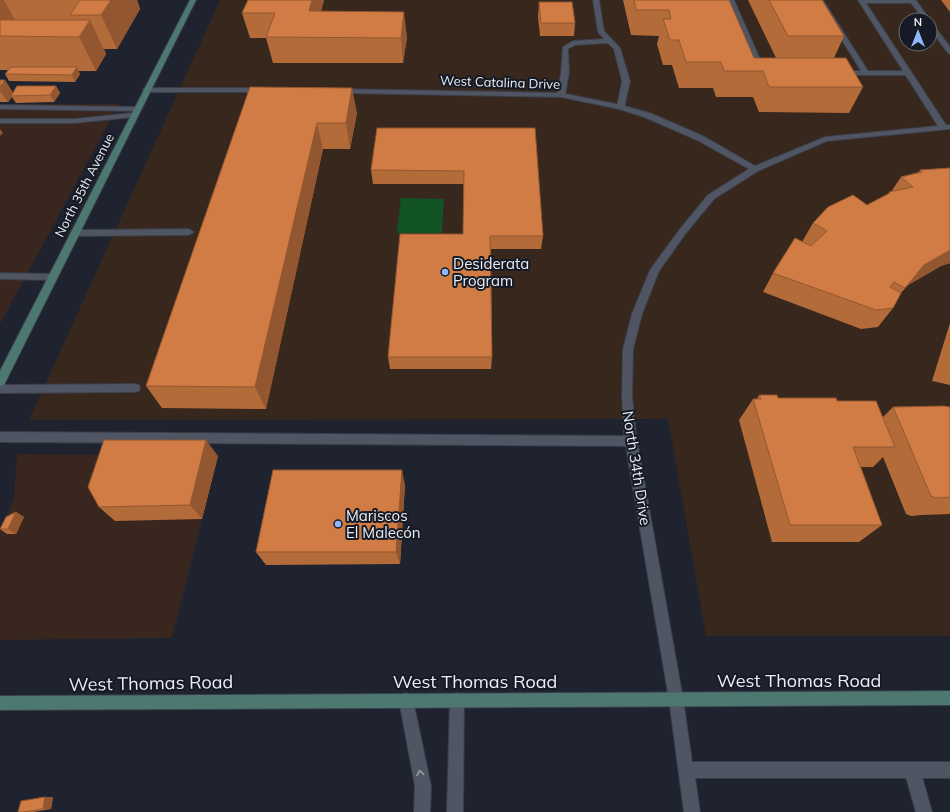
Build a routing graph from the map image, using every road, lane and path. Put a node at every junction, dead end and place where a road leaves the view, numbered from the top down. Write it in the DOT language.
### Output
graph roads {
  1 [pos="193,0"];
  2 [pos="596,0"];
  3 [pos="731,0"];
  4 [pos="820,0"];
  5 [pos="861,0"];
  6 [pos="913,1"];
  7 [pos="921,12"];
  8 [pos="938,35"];
  9 [pos="610,41"];
  10 [pos="950,52"];
  11 [pos="772,71"];
  12 [pos="836,73"];
  13 [pos="866,73"];
  14 [pos="908,73"];
  15 [pos="148,90"];
  16 [pos="270,90"];
  17 [pos="333,91"];
  18 [pos="560,95"];
  19 [pos="0,107"];
  20 [pos="621,107"];
  21 [pos="137,111"];
  22 [pos="0,121"];
  23 [pos="947,127"];
  24 [pos="755,169"];
  25 [pos="190,232"];
  26 [pos="76,233"];
  27 [pos="0,276"];
  28 [pos="53,277"];
  29 [pos="0,382"];
  30 [pos="135,388"];
  31 [pos="0,389"];
  32 [pos="0,437"];
  33 [pos="631,441"];
  34 [pos="950,698"];
  35 [pos="676,699"];
  36 [pos="406,700"];
  37 [pos="457,700"];
  38 [pos="0,703"];
  39 [pos="686,770"];
  40 [pos="912,770"];
  41 [pos="950,770"];
  42 [pos="422,812"];
  43 [pos="455,812"];
  44 [pos="692,812"];
  45 [pos="924,812"];
  1 -- 15 [label="main road, North 35th Avenue"];
  2 -- 9 [label="street"];
  3 -- 11 [label="street"];
  4 -- 13 [label="street"];
  5 -- 6 [label="street"];
  5 -- 14 [label="street"];
  6 -- 7 [label="street"];
  8 -- 10 [label="street"];
  9 -- 18 [label="street"];
  9 -- 20 [label="street"];
  12 -- 13 [label="street"];
  13 -- 14 [label="street"];
  14 -- 23 [label="street"];
  15 -- 16 [label="street"];
  15 -- 21 [label="main road, North 35th Avenue"];
  17 -- 18 [label="street, West Catalina Drive"];
  18 -- 20 [label="street, West Catalina Drive"];
  19 -- 21 [label="street"];
  20 -- 24 [label="street, West Catalina Drive"];
  21 -- 22 [label="street"];
  21 -- 26 [label="main road, North 35th Avenue"];
  23 -- 24 [label="street"];
  24 -- 33 [label="street, North 34th Drive"];
  25 -- 26 [label="street"];
  26 -- 28 [label="main road, North 35th Avenue"];
  27 -- 28 [label="street"];
  28 -- 29 [label="main road, North 35th Avenue"];
  30 -- 31 [label="street"];
  32 -- 33 [label="street"];
  33 -- 35 [label="street, North 34th Drive"];
  34 -- 35 [label="main road, West Thomas Road"];
  35 -- 37 [label="main road, West Thomas Road"];
  35 -- 39 [label="street, North 34th Drive"];
  36 -- 37 [label="main road, West Thomas Road"];
  36 -- 38 [label="main road, West Thomas Road"];
  42 -- 36 [label="street, one-way"];
  37 -- 43 [label="street"];
  39 -- 40 [label="street"];
  39 -- 44 [label="street, North 34th Drive"];
  40 -- 41 [label="street"];
  40 -- 45 [label="street"];
}
